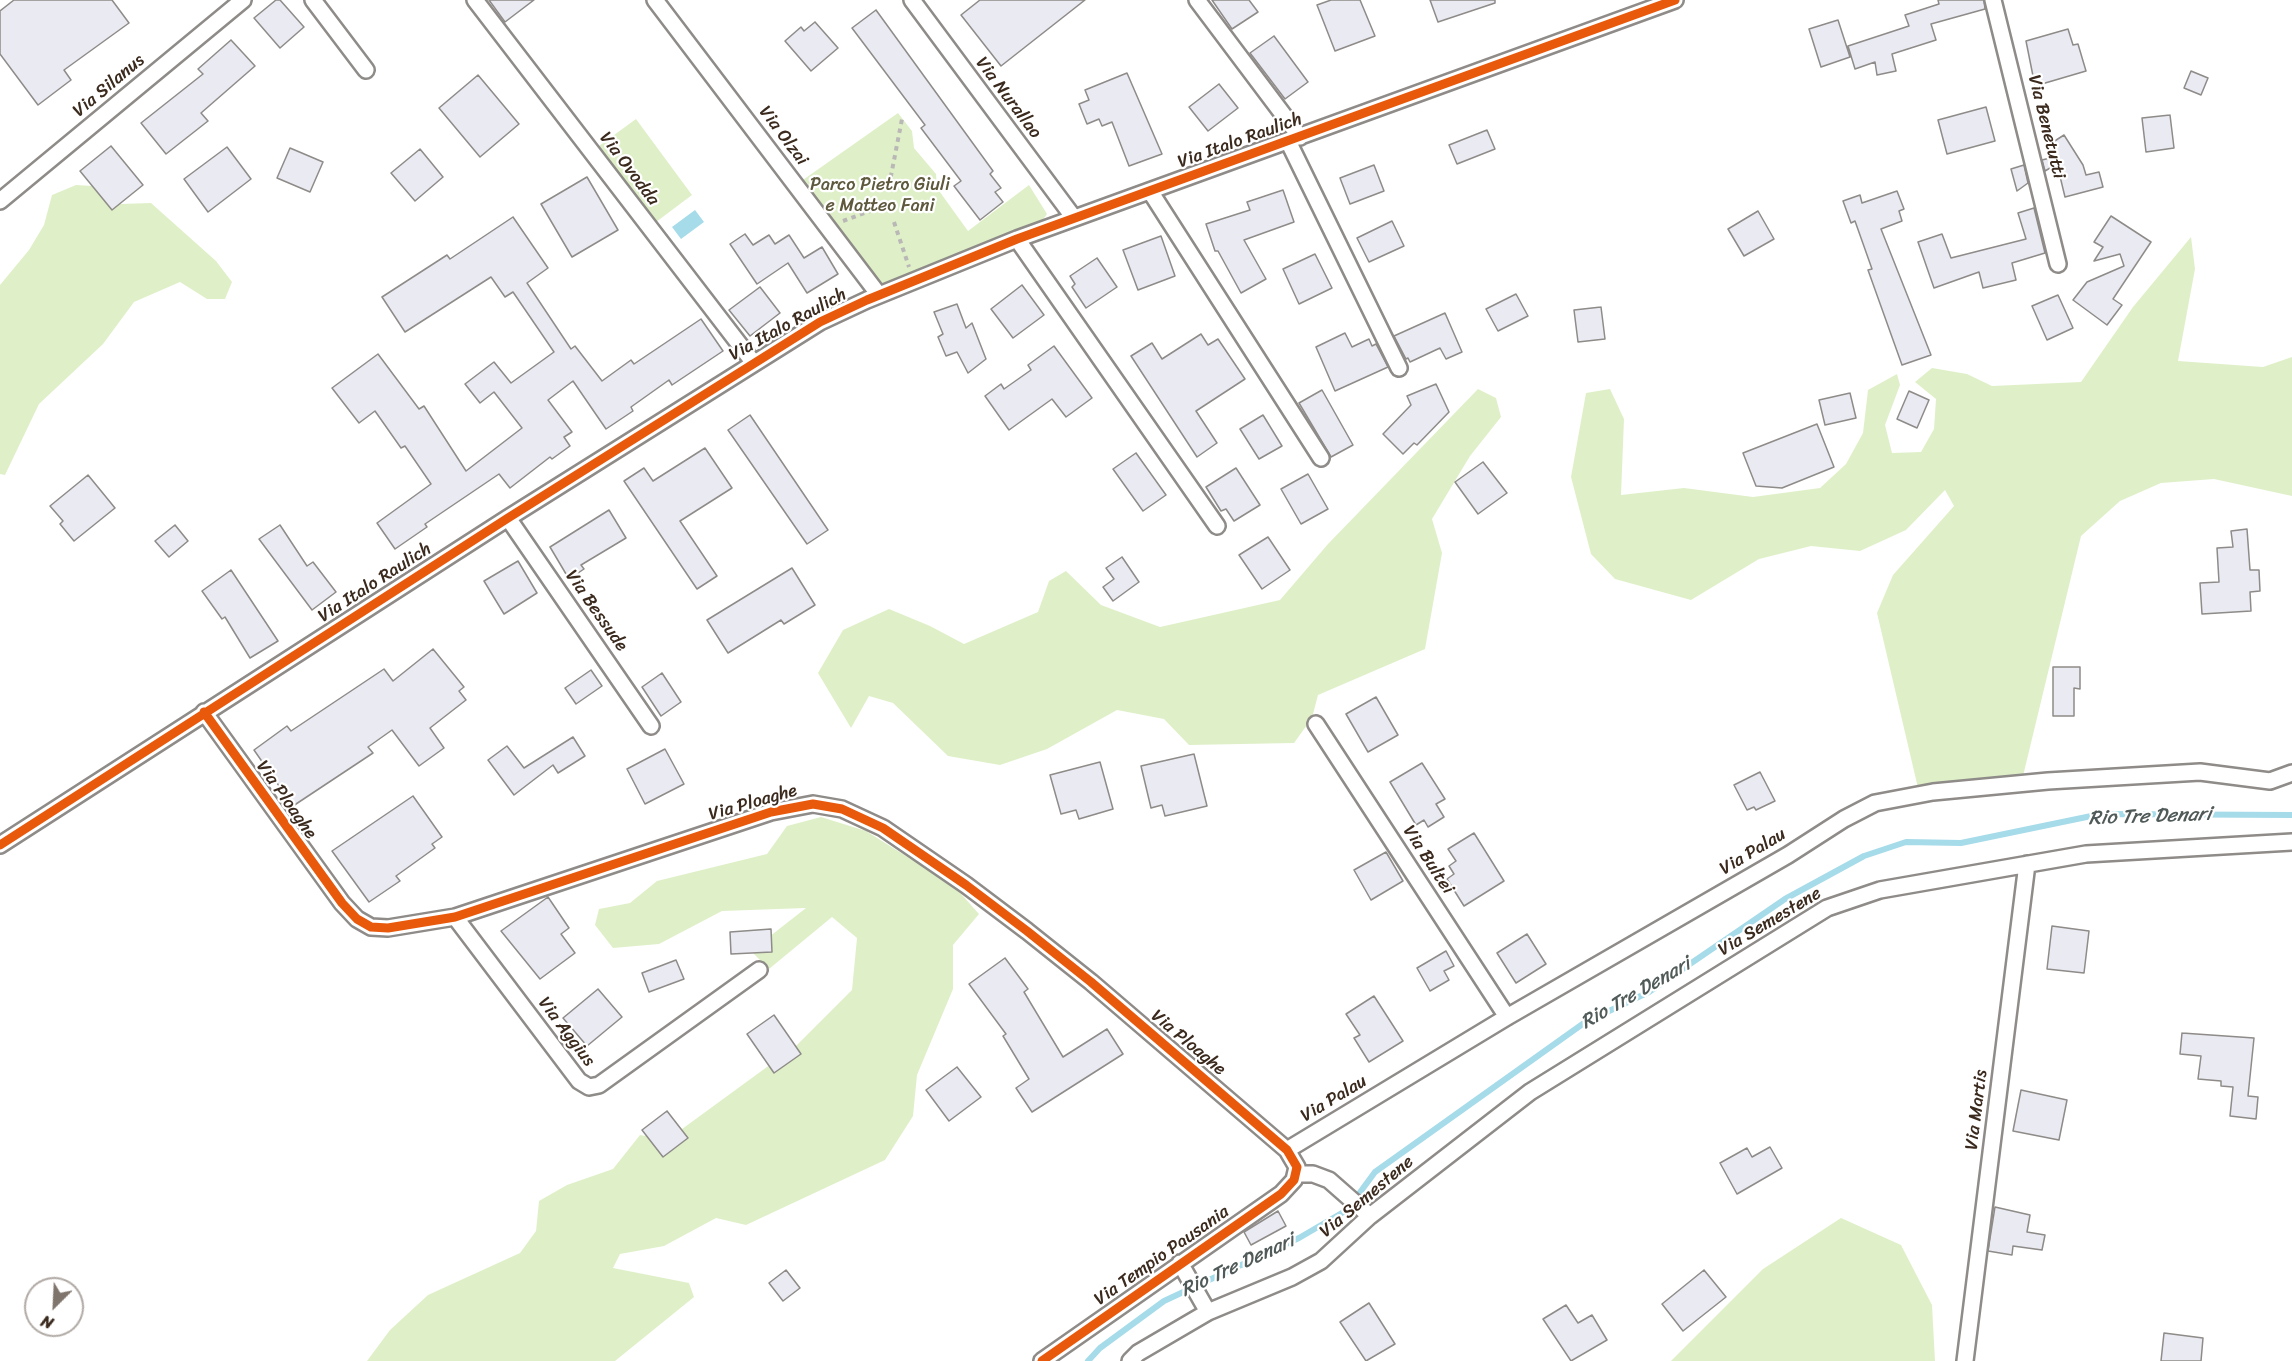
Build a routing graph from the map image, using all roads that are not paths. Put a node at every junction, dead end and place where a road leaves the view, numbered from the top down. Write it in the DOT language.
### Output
graph roads {
  1 [pos="243,0"];
  2 [pos="313,0"];
  3 [pos="475,0"];
  4 [pos="655,0"];
  5 [pos="912,0"];
  6 [pos="1197,0"];
  7 [pos="1675,0"];
  8 [pos="1993,0"];
  9 [pos="366,70"];
  10 [pos="1294,139"];
  11 [pos="1150,191"];
  12 [pos="0,201"];
  13 [pos="1074,218"];
  14 [pos="1017,239"];
  15 [pos="2058,264"];
  16 [pos="879,295"];
  17 [pos="753,362"];
  18 [pos="1399,368"];
  19 [pos="1321,458"];
  20 [pos="508,518"];
  21 [pos="1217,526"];
  22 [pos="204,712"];
  23 [pos="1316,724"];
  24 [pos="651,726"];
  25 [pos="2292,773"];
  26 [pos="2292,842"];
  27 [pos="0,845"];
  28 [pos="2027,864"];
  29 [pos="455,917"];
  30 [pos="759,970"];
  31 [pos="1507,1017"];
  32 [pos="1287,1150"];
  33 [pos="1297,1174"];
  34 [pos="1370,1216"];
  35 [pos="1180,1263"];
  36 [pos="1208,1312"];
  37 [pos="1042,1361"];
  38 [pos="1130,1361"];
  39 [pos="1965,1361"];
  1 -- 12 [label="street, Via Silanus"];
  2 -- 9 [label="street"];
  3 -- 17 [label="street, Via Ovodda"];
  4 -- 16 [label="street, Via Olzai"];
  5 -- 13 [label="street, Via Nurallao"];
  6 -- 10 [label="street"];
  7 -- 10 [label="street, Via Italo Raulich"];
  8 -- 15 [label="street, Via Benetutti"];
  10 -- 11 [label="street, Via Italo Raulich"];
  10 -- 18 [label="street"];
  11 -- 13 [label="street, Via Italo Raulich"];
  11 -- 19 [label="street"];
  13 -- 14 [label="street, Via Italo Raulich"];
  14 -- 16 [label="street, Via Italo Raulich"];
  14 -- 21 [label="street"];
  16 -- 17 [label="street, Via Italo Raulich"];
  17 -- 20 [label="street, Via Italo Raulich"];
  20 -- 22 [label="street, Via Italo Raulich"];
  20 -- 24 [label="street, Via Bessude"];
  22 -- 27 [label="street, Via Italo Raulich"];
  22 -- 29 [label="street, Via Ploaghe"];
  23 -- 31 [label="street, Via Bultei"];
  25 -- 31 [label="street, Via Palau"];
  26 -- 28 [label="street, Via Semestene"];
  28 -- 34 [label="street, Via Semestene"];
  28 -- 39 [label="street, Via Martis"];
  29 -- 30 [label="street, Via Aggius"];
  29 -- 32 [label="street, Via Ploaghe"];
  31 -- 32 [label="street, Via Palau"];
  32 -- 33 [label="street, Via Ploaghe"];
  33 -- 34 [label="street"];
  33 -- 35 [label="street, Via Tempio Pausania"];
  34 -- 36 [label="street, Via Semestene"];
  35 -- 36 [label="street"];
  35 -- 37 [label="street, Via Tempio Pausania"];
  36 -- 38 [label="street, Via Semestene"];
}
